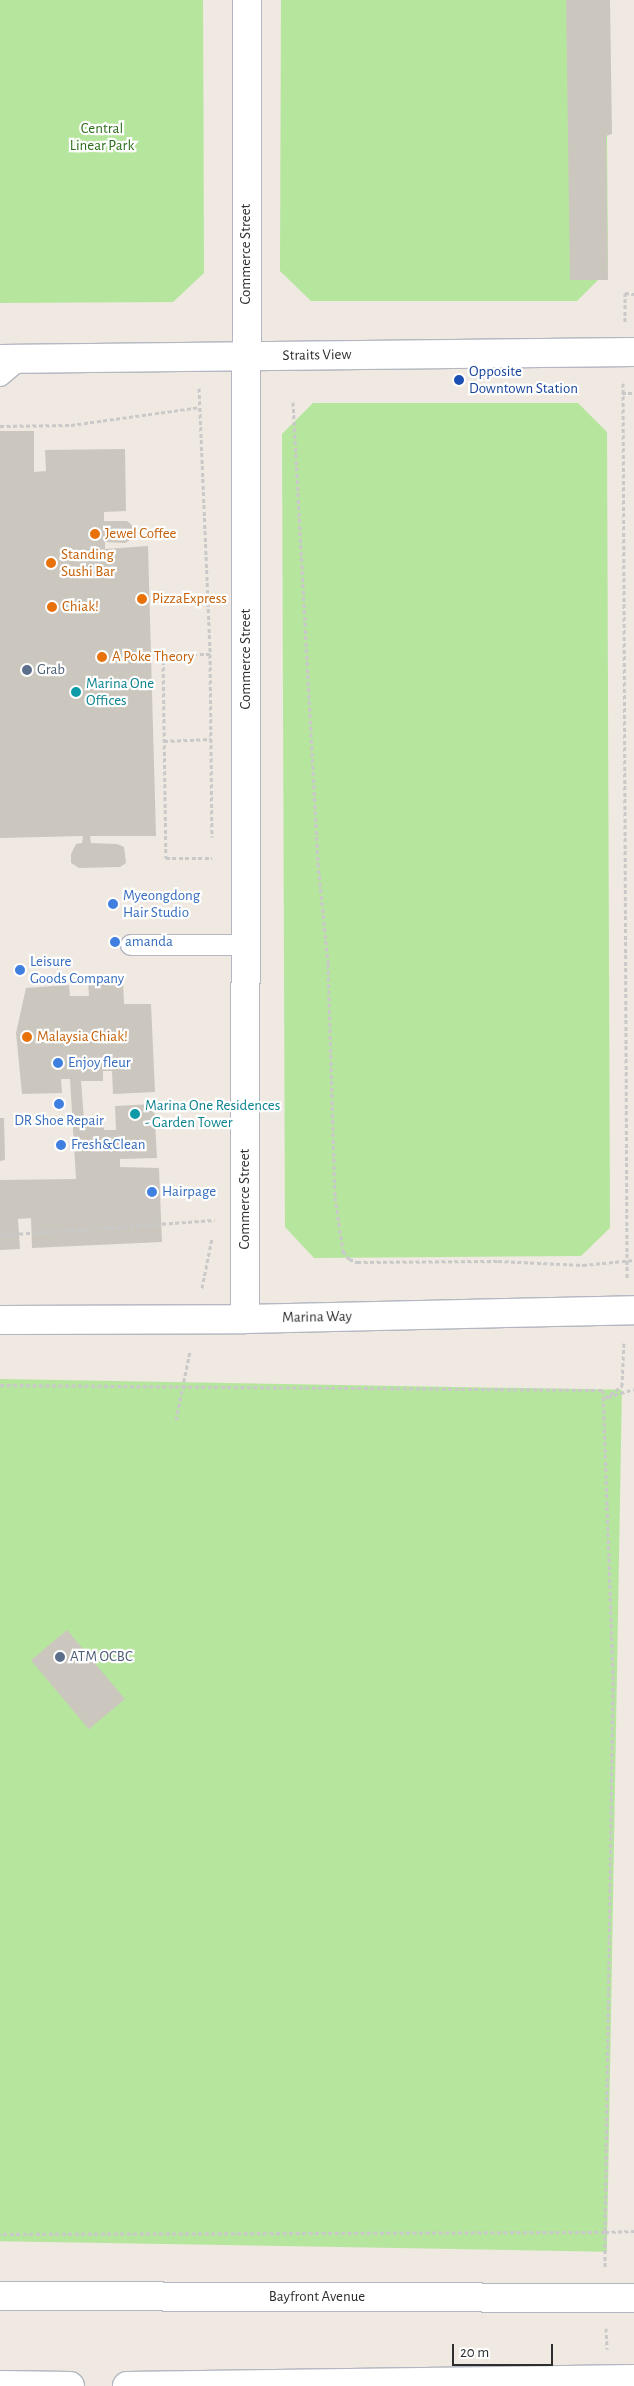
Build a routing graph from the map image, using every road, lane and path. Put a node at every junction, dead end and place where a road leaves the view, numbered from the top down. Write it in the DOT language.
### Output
graph roads {
  1 [pos="247,0"];
  2 [pos="634,294"];
  3 [pos="629,352"];
  4 [pos="246,356"];
  5 [pos="198,358"];
  6 [pos="7,364"];
  7 [pos="622,393"];
  8 [pos="634,394"];
  9 [pos="292,402"];
  10 [pos="200,407"];
  11 [pos="0,426"];
  12 [pos="210,654"];
  13 [pos="211,739"];
  14 [pos="164,741"];
  15 [pos="212,838"];
  16 [pos="212,848"];
  17 [pos="212,858"];
  18 [pos="212,868"];
  19 [pos="131,944"];
  20 [pos="246,946"];
  21 [pos="215,1210"];
  22 [pos="215,1220"];
  23 [pos="0,1234"];
  24 [pos="628,1260"];
  25 [pos="634,1260"];
  26 [pos="630,1310"];
  27 [pos="196,1319"];
  28 [pos="245,1319"];
  29 [pos="0,1320"];
  30 [pos="0,1385"];
  31 [pos="184,1386"];
  32 [pos="634,1389"];
  33 [pos="605,1398"];
  34 [pos="176,1420"];
  35 [pos="634,2231"];
  36 [pos="605,2232"];
  37 [pos="0,2234"];
  38 [pos="0,2296"];
  39 [pos="634,2298"];
  40 [pos="634,2379"];
  41 [pos="0,2385"];
  42 [pos="70,2386"];
  43 [pos="127,2386"];
  1 -- 4 [label="street, Commerce Street"];
  2 -- 3 [label="path"];
  3 -- 4 [label="street, Straits View"];
  3 -- 7 [label="path"];
  4 -- 5 [label="street, Straits View"];
  4 -- 20 [label="street, Commerce Street"];
  5 -- 6 [label="street, Straits View"];
  5 -- 10 [label="path"];
  7 -- 8 [label="path"];
  7 -- 24 [label="path"];
  9 -- 24 [label="path"];
  10 -- 11 [label="path"];
  10 -- 12 [label="path"];
  12 -- 13 [label="path"];
  12 -- 14 [label="path"];
  13 -- 14 [label="path"];
  13 -- 15 [label="path"];
  14 -- 17 [label="path"];
  16 -- 17 [label="path"];
  17 -- 18 [label="path"];
  19 -- 20 [label="lane"];
  20 -- 28 [label="street, Commerce Street"];
  21 -- 22 [label="path"];
  22 -- 23 [label="path"];
  22 -- 27 [label="path"];
  24 -- 25 [label="path"];
  24 -- 26 [label="path"];
  26 -- 28 [label="street, Marina Way"];
  26 -- 33 [label="path"];
  27 -- 28 [label="street, Marina Way"];
  27 -- 29 [label="street, Marina Way"];
  27 -- 31 [label="path"];
  30 -- 31 [label="path"];
  31 -- 33 [label="path"];
  31 -- 34 [label="path"];
  32 -- 33 [label="path"];
  33 -- 36 [label="path"];
  35 -- 36 [label="path"];
  36 -- 37 [label="path"];
  38 -- 39 [label="street, Bayfront Avenue"];
  40 -- 43 [label="street"];
  41 -- 42 [label="street"];
}
